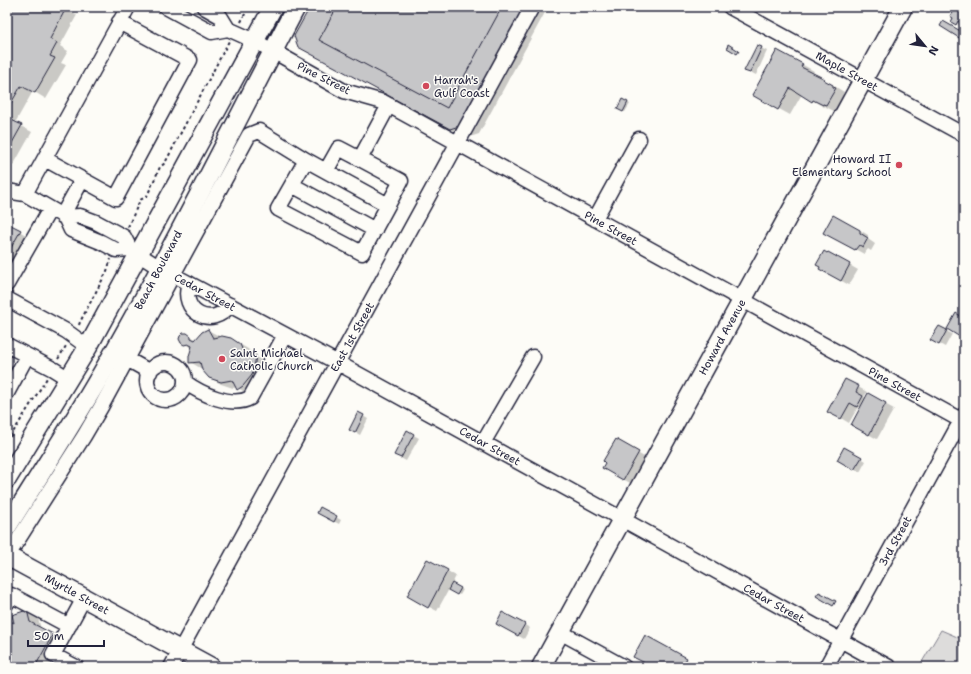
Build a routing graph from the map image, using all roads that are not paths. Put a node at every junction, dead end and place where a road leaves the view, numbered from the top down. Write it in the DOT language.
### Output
graph roads {
  1 [pos="128,7"];
  2 [pos="166,7"];
  3 [pos="204,7"];
  4 [pos="273,7"];
  5 [pos="296,7"];
  6 [pos="532,7"];
  7 [pos="730,7"];
  8 [pos="903,7"];
  9 [pos="119,22"];
  10 [pos="228,29"];
  11 [pos="255,41"];
  12 [pos="273,51"];
  13 [pos="863,79"];
  14 [pos="389,105"];
  15 [pos="964,135"];
  16 [pos="639,139"];
  17 [pos="458,144"];
  18 [pos="45,159"];
  19 [pos="360,159"];
  20 [pos="306,160"];
  21 [pos="326,171"];
  22 [pos="82,180"];
  23 [pos="292,185"];
  24 [pos="7,191"];
  25 [pos="25,194"];
  26 [pos="388,205"];
  27 [pos="59,214"];
  28 [pos="595,219"];
  29 [pos="375,230"];
  30 [pos="134,252"];
  31 [pos="167,271"];
  32 [pos="189,283"];
  33 [pos="7,284"];
  34 [pos="7,299"];
  35 [pos="742,300"];
  36 [pos="230,305"];
  37 [pos="285,335"];
  38 [pos="7,345"];
  39 [pos="88,347"];
  40 [pos="27,356"];
  41 [pos="533,357"];
  42 [pos="127,360"];
  43 [pos="338,363"];
  44 [pos="150,372"];
  45 [pos="69,379"];
  46 [pos="185,382"];
  47 [pos="7,393"];
  48 [pos="963,419"];
  49 [pos="483,443"];
  50 [pos="7,479"];
  51 [pos="622,519"];
  52 [pos="7,526"];
  53 [pos="7,556"];
  54 [pos="84,598"];
  55 [pos="7,603"];
  56 [pos="69,626"];
  57 [pos="560,632"];
  58 [pos="841,640"];
  59 [pos="181,650"];
  60 [pos="76,667"];
  61 [pos="171,667"];
  62 [pos="211,667"];
  63 [pos="541,667"];
  64 [pos="624,667"];
  65 [pos="826,667"];
  66 [pos="889,667"];
  1 -- 9 [label="street"];
  2 -- 10 [label="street"];
  3 -- 10 [label="street"];
  4 -- 11 [label="main road"];
  5 -- 12 [label="main road, Beach Boulevard"];
  6 -- 17 [label="street, East 1st Street"];
  7 -- 13 [label="street, Maple Street"];
  8 -- 13 [label="main road, Howard Avenue"];
  9 -- 18 [label="street"];
  9 -- 22 [label="street"];
  10 -- 11 [label="street, Pine Street"];
  11 -- 12 [label="street, Pine Street"];
  11 -- 30 [label="main road"];
  12 -- 14 [label="street, Pine Street"];
  12 -- 31 [label="main road, Beach Boulevard"];
  13 -- 15 [label="street, Maple Street"];
  13 -- 35 [label="main road, Howard Avenue"];
  14 -- 17 [label="street, Pine Street"];
  14 -- 19 [label="street"];
  16 -- 28 [label="street"];
  17 -- 28 [label="street, Pine Street"];
  17 -- 43 [label="street, East 1st Street"];
  18 -- 22 [label="street"];
  18 -- 25 [label="street"];
  19 -- 21 [label="street"];
  19 -- 26 [label="street"];
  20 -- 21 [label="street"];
  20 -- 23 [label="street"];
  20 -- 31 [label="street"];
  21 -- 26 [label="street"];
  22 -- 27 [label="street"];
  23 -- 29 [label="street"];
  23 -- 29 [label="street"];
  24 -- 25 [label="street"];
  25 -- 27 [label="street"];
  26 -- 29 [label="street"];
  27 -- 30 [label="street"];
  27 -- 33 [label="street"];
  28 -- 35 [label="street, Pine Street"];
  30 -- 31 [label="street, Cedar Street"];
  30 -- 39 [label="main road"];
  31 -- 32 [label="street, Cedar Street"];
  31 -- 42 [label="street"];
  31 -- 52 [label="main road, Beach Boulevard"];
  32 -- 36 [label="street, Cedar Street"];
  32 -- 36 [label="street"];
  34 -- 39 [label="street"];
  35 -- 48 [label="street, Pine Street"];
  35 -- 51 [label="main road, Howard Avenue"];
  36 -- 37 [label="street, Cedar Street"];
  37 -- 43 [label="street, Cedar Street"];
  37 -- 46 [label="street"];
  38 -- 40 [label="street"];
  39 -- 45 [label="main road"];
  40 -- 45 [label="street"];
  40 -- 47 [label="street"];
  41 -- 49 [label="street"];
  42 -- 44 [label="street"];
  42 -- 53 [label="street"];
  43 -- 49 [label="street, Cedar Street"];
  43 -- 59 [label="street, East 1st Street"];
  44 -- 46 [label="street"];
  44 -- 46 [label="street"];
  45 -- 50 [label="main road"];
  48 -- 58 [label="street, 3rd Street"];
  49 -- 51 [label="street, Cedar Street"];
  51 -- 57 [label="main road, Howard Avenue"];
  51 -- 58 [label="street, Cedar Street"];
  53 -- 54 [label="main road, Myrtle Street"];
  54 -- 56 [label="street"];
  54 -- 59 [label="main road, Myrtle Street"];
  55 -- 56 [label="street"];
  56 -- 60 [label="street"];
  57 -- 63 [label="main road, Howard Avenue"];
  57 -- 64 [label="street"];
  58 -- 65 [label="street, 3rd Street"];
  58 -- 66 [label="street, Cedar Street"];
  59 -- 61 [label="street, East 1st Street"];
  59 -- 62 [label="main road, Myrtle Street"];
}
